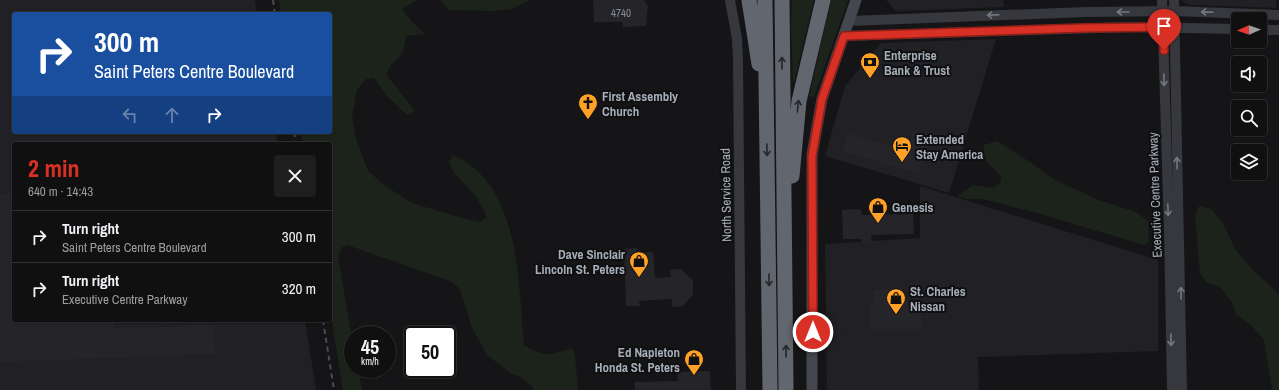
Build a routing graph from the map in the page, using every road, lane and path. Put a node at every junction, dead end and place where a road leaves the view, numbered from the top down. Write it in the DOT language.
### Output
graph roads {
  1 [pos="730,0"];
  2 [pos="749,0"];
  3 [pos="765,0"];
  4 [pos="782,0"];
  5 [pos="822,0"];
  6 [pos="856,0"];
  7 [pos="1162,0"];
  8 [pos="1174,0"];
  9 [pos="1162,11"];
  10 [pos="1174,11"];
  11 [pos="1279,14"];
  12 [pos="850,21"];
  13 [pos="1163,27"];
  14 [pos="1174,27"];
  15 [pos="1231,29"];
  16 [pos="1267,30"];
  17 [pos="1279,30"];
  18 [pos="844,36"];
  19 [pos="766,110"];
  20 [pos="785,214"];
  21 [pos="741,390"];
  22 [pos="770,390"];
  23 [pos="786,390"];
  24 [pos="812,390"];
  25 [pos="1172,390"];
  26 [pos="1182,390"];
  1 -- 21 [label="street, North Service Road"];
  2 -- 19 [label="highway"];
  3 -- 19 [label="highway"];
  20 -- 4 [label="highway, one-way"];
  20 -- 5 [label="highway, one-way"];
  6 -- 12 [label="main road"];
  7 -- 9 [label="street, Executive Centre Parkway"];
  8 -- 10 [label="street, Executive Centre Parkway"];
  9 -- 10 [label="street"];
  9 -- 12 [label="street, one-way"];
  9 -- 13 [label="street, Executive Centre Parkway"];
  11 -- 10 [label="street, one-way"];
  10 -- 14 [label="street, Executive Centre Parkway"];
  12 -- 18 [label="main road"];
  13 -- 14 [label="street"];
  13 -- 18 [label="street"];
  13 -- 25 [label="street, Executive Centre Parkway, one-way"];
  14 -- 15 [label="street"];
  26 -- 14 [label="street, Executive Centre Parkway, one-way"];
  16 -- 17 [label="street"];
  18 -- 24 [label="main road"];
  19 -- 22 [label="highway, one-way"];
  23 -- 20 [label="highway, one-way"];
}
